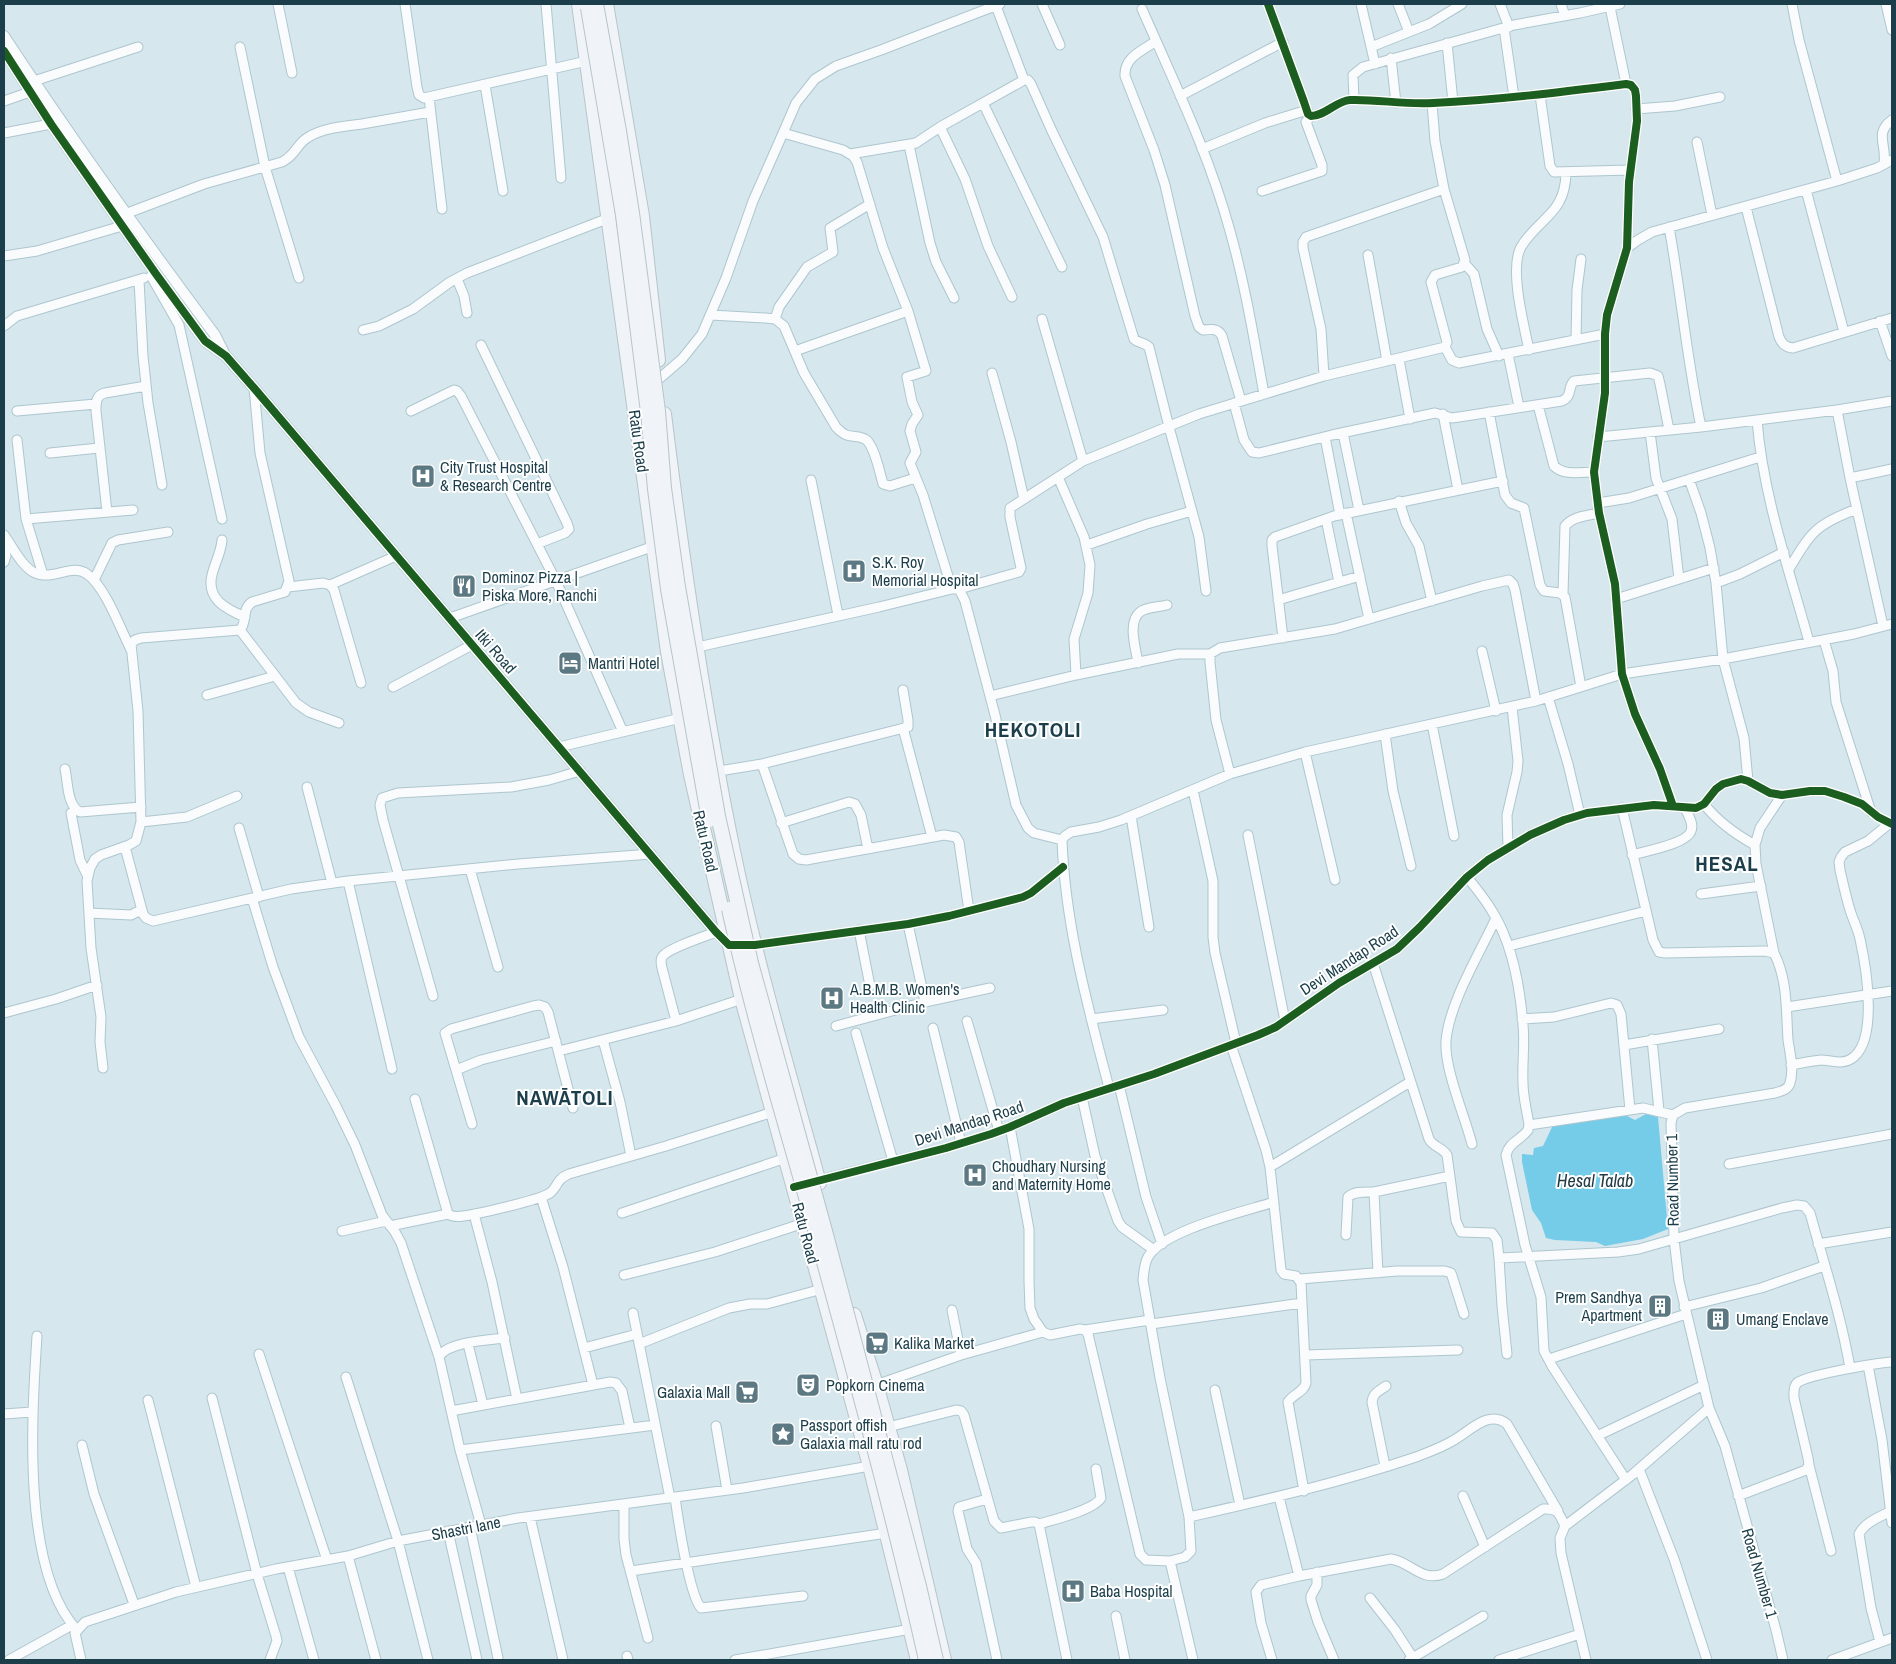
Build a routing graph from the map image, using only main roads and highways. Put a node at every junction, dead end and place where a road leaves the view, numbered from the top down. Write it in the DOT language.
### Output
graph roads {
  1 [pos="578,4"];
  2 [pos="587,4"];
  3 [pos="596,4"];
  4 [pos="606,4"];
  5 [pos="918,1660"];
  6 [pos="926,1660"];
  7 [pos="936,1660"];
  8 [pos="944,1660"];
  1 -- 5 [label="main road, Ratu Road"];
  2 -- 6 [label="main road, bridge"];
  3 -- 7 [label="main road, bridge"];
  4 -- 8 [label="main road, Ratu Road"];
}
